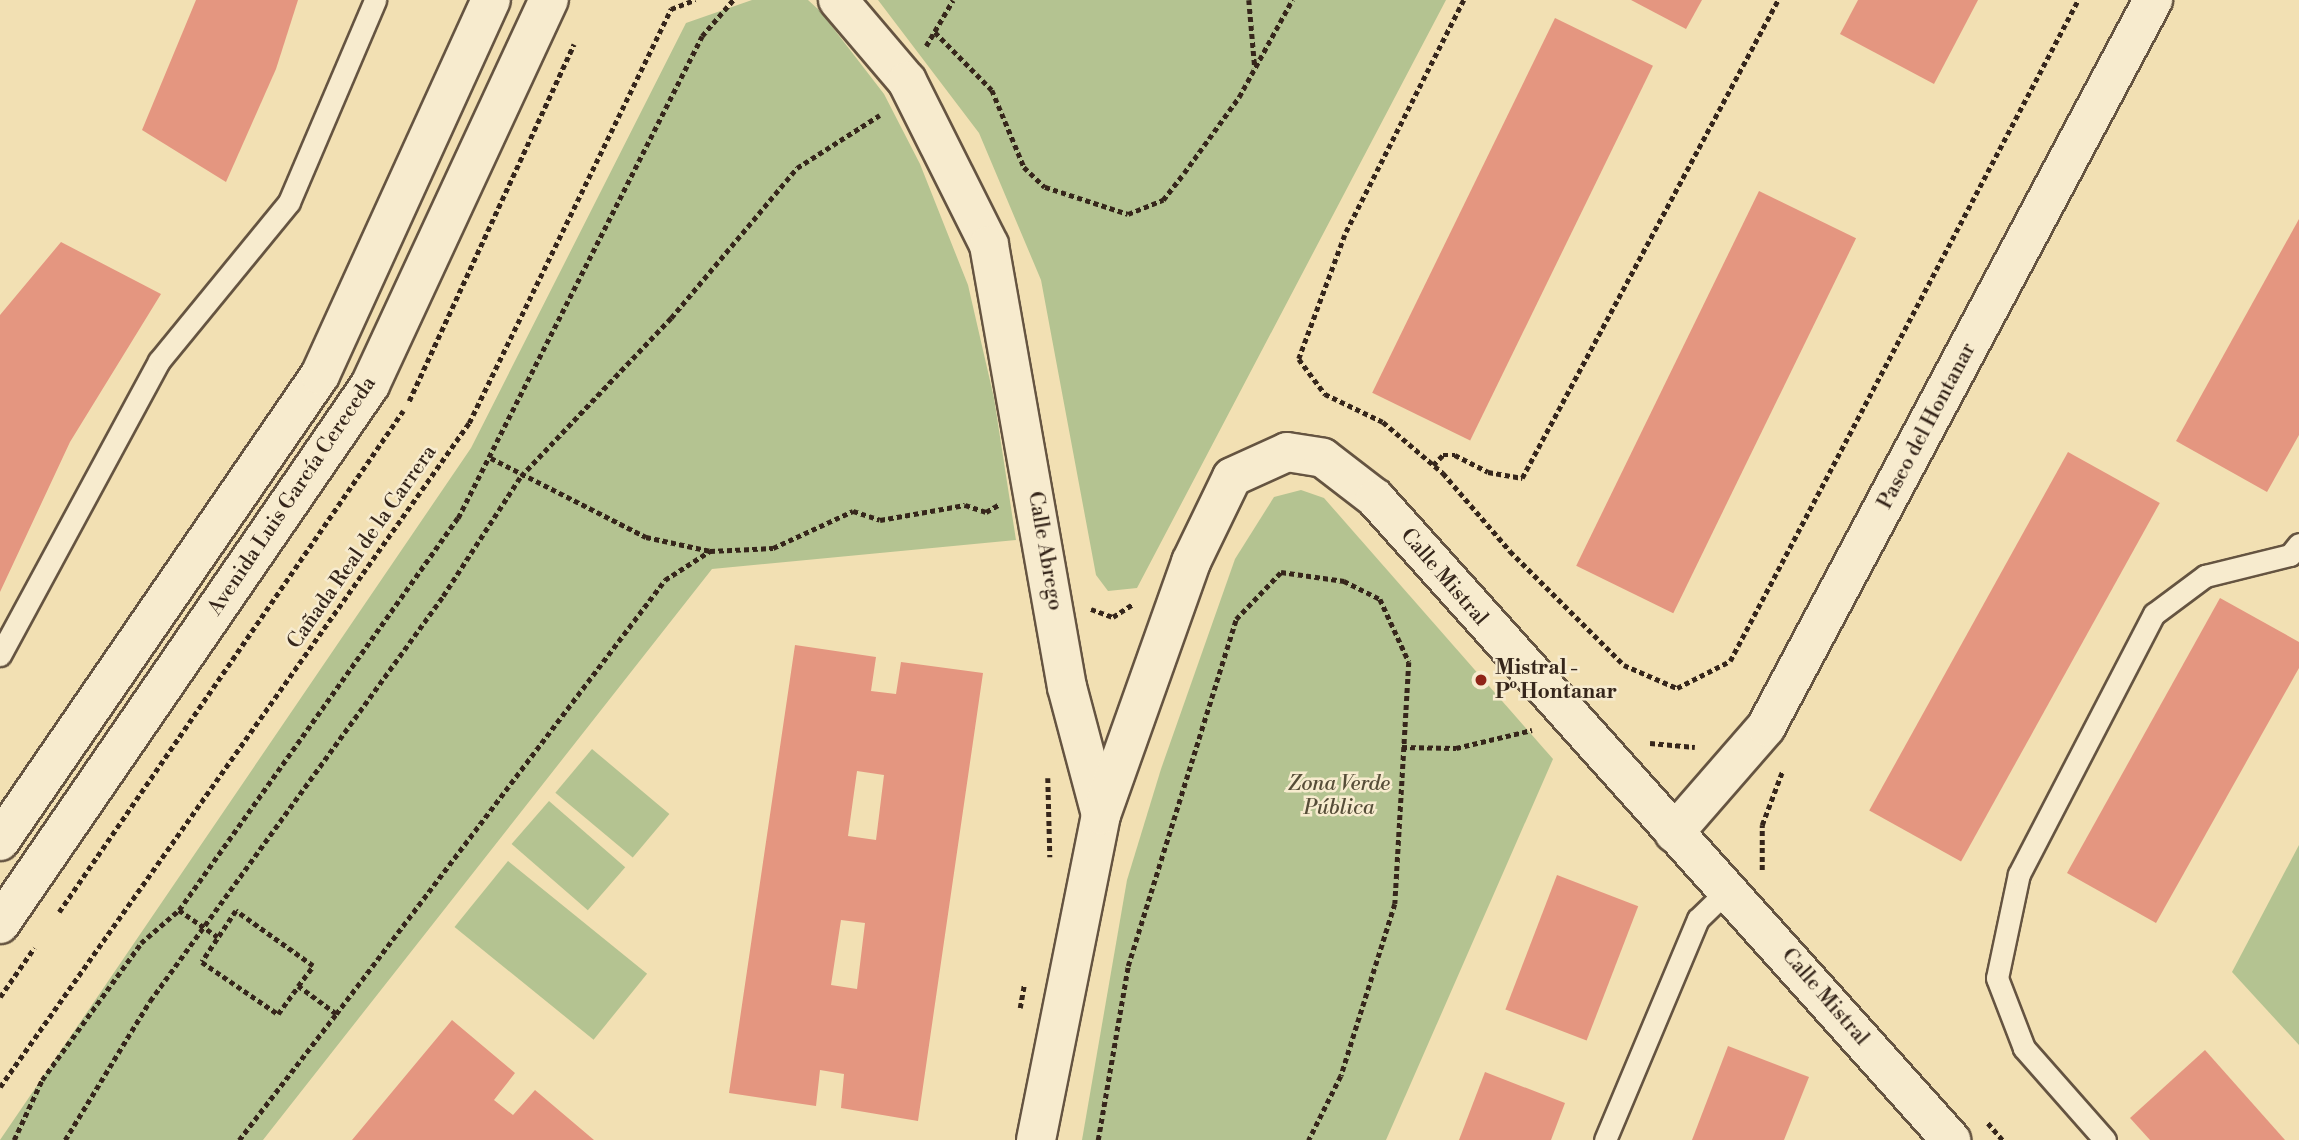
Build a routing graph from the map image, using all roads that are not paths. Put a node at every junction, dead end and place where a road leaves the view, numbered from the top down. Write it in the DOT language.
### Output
graph roads {
  1 [pos="375,0"];
  2 [pos="491,0"];
  3 [pos="549,0"];
  4 [pos="838,0"];
  5 [pos="2154,0"];
  6 [pos="2299,544"];
  7 [pos="0,655"];
  8 [pos="1101,815"];
  9 [pos="1674,833"];
  10 [pos="0,841"];
  11 [pos="1730,889"];
  12 [pos="0,924"];
  13 [pos="1036,1140"];
  14 [pos="1605,1140"];
  15 [pos="1951,1140"];
  16 [pos="2105,1140"];
  1 -- 7 [label="lane"];
  2 -- 10 [label="street"];
  3 -- 12 [label="street, Avenida Luis García Cereceda"];
  4 -- 8 [label="street, Calle Abrego"];
  5 -- 9 [label="street, Paseo del Hontanar"];
  6 -- 16 [label="lane"];
  8 -- 9 [label="street, Calle Mistral"];
  8 -- 13 [label="street, Calle Abrego"];
  9 -- 11 [label="street, Calle Mistral"];
  11 -- 14 [label="lane"];
  11 -- 15 [label="street, Calle Mistral"];
}
